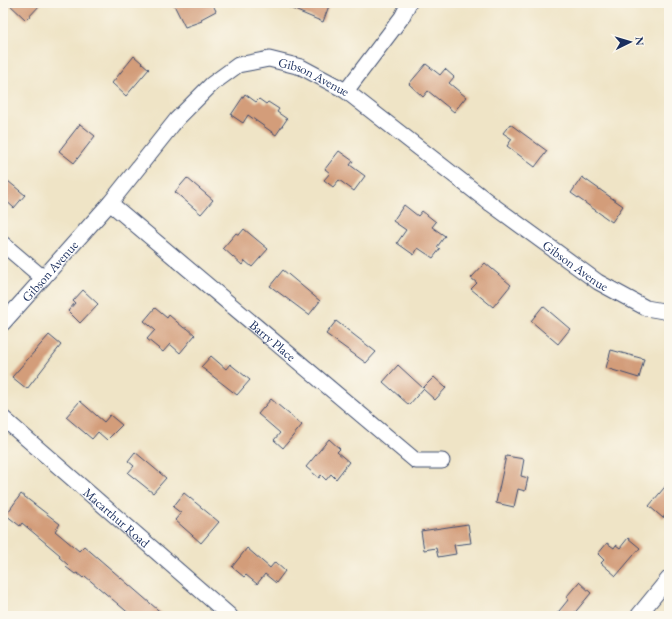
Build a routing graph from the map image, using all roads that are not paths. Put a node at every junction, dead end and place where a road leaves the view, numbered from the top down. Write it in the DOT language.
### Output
graph roads {
  1 [pos="409,3"];
  2 [pos="346,91"];
  3 [pos="110,203"];
  4 [pos="3,244"];
  5 [pos="43,278"];
  6 [pos="669,312"];
  7 [pos="3,323"];
  8 [pos="3,418"];
  9 [pos="442,462"];
  10 [pos="667,586"];
  11 [pos="230,616"];
  12 [pos="638,616"];
  1 -- 2 [label="street"];
  2 -- 3 [label="street, Gibson Avenue"];
  2 -- 6 [label="street, Gibson Avenue"];
  3 -- 5 [label="street, Gibson Avenue"];
  3 -- 9 [label="street, Barry Place"];
  4 -- 5 [label="street"];
  5 -- 7 [label="street, Gibson Avenue"];
  8 -- 11 [label="street, Macarthur Road"];
  10 -- 12 [label="street"];
}
